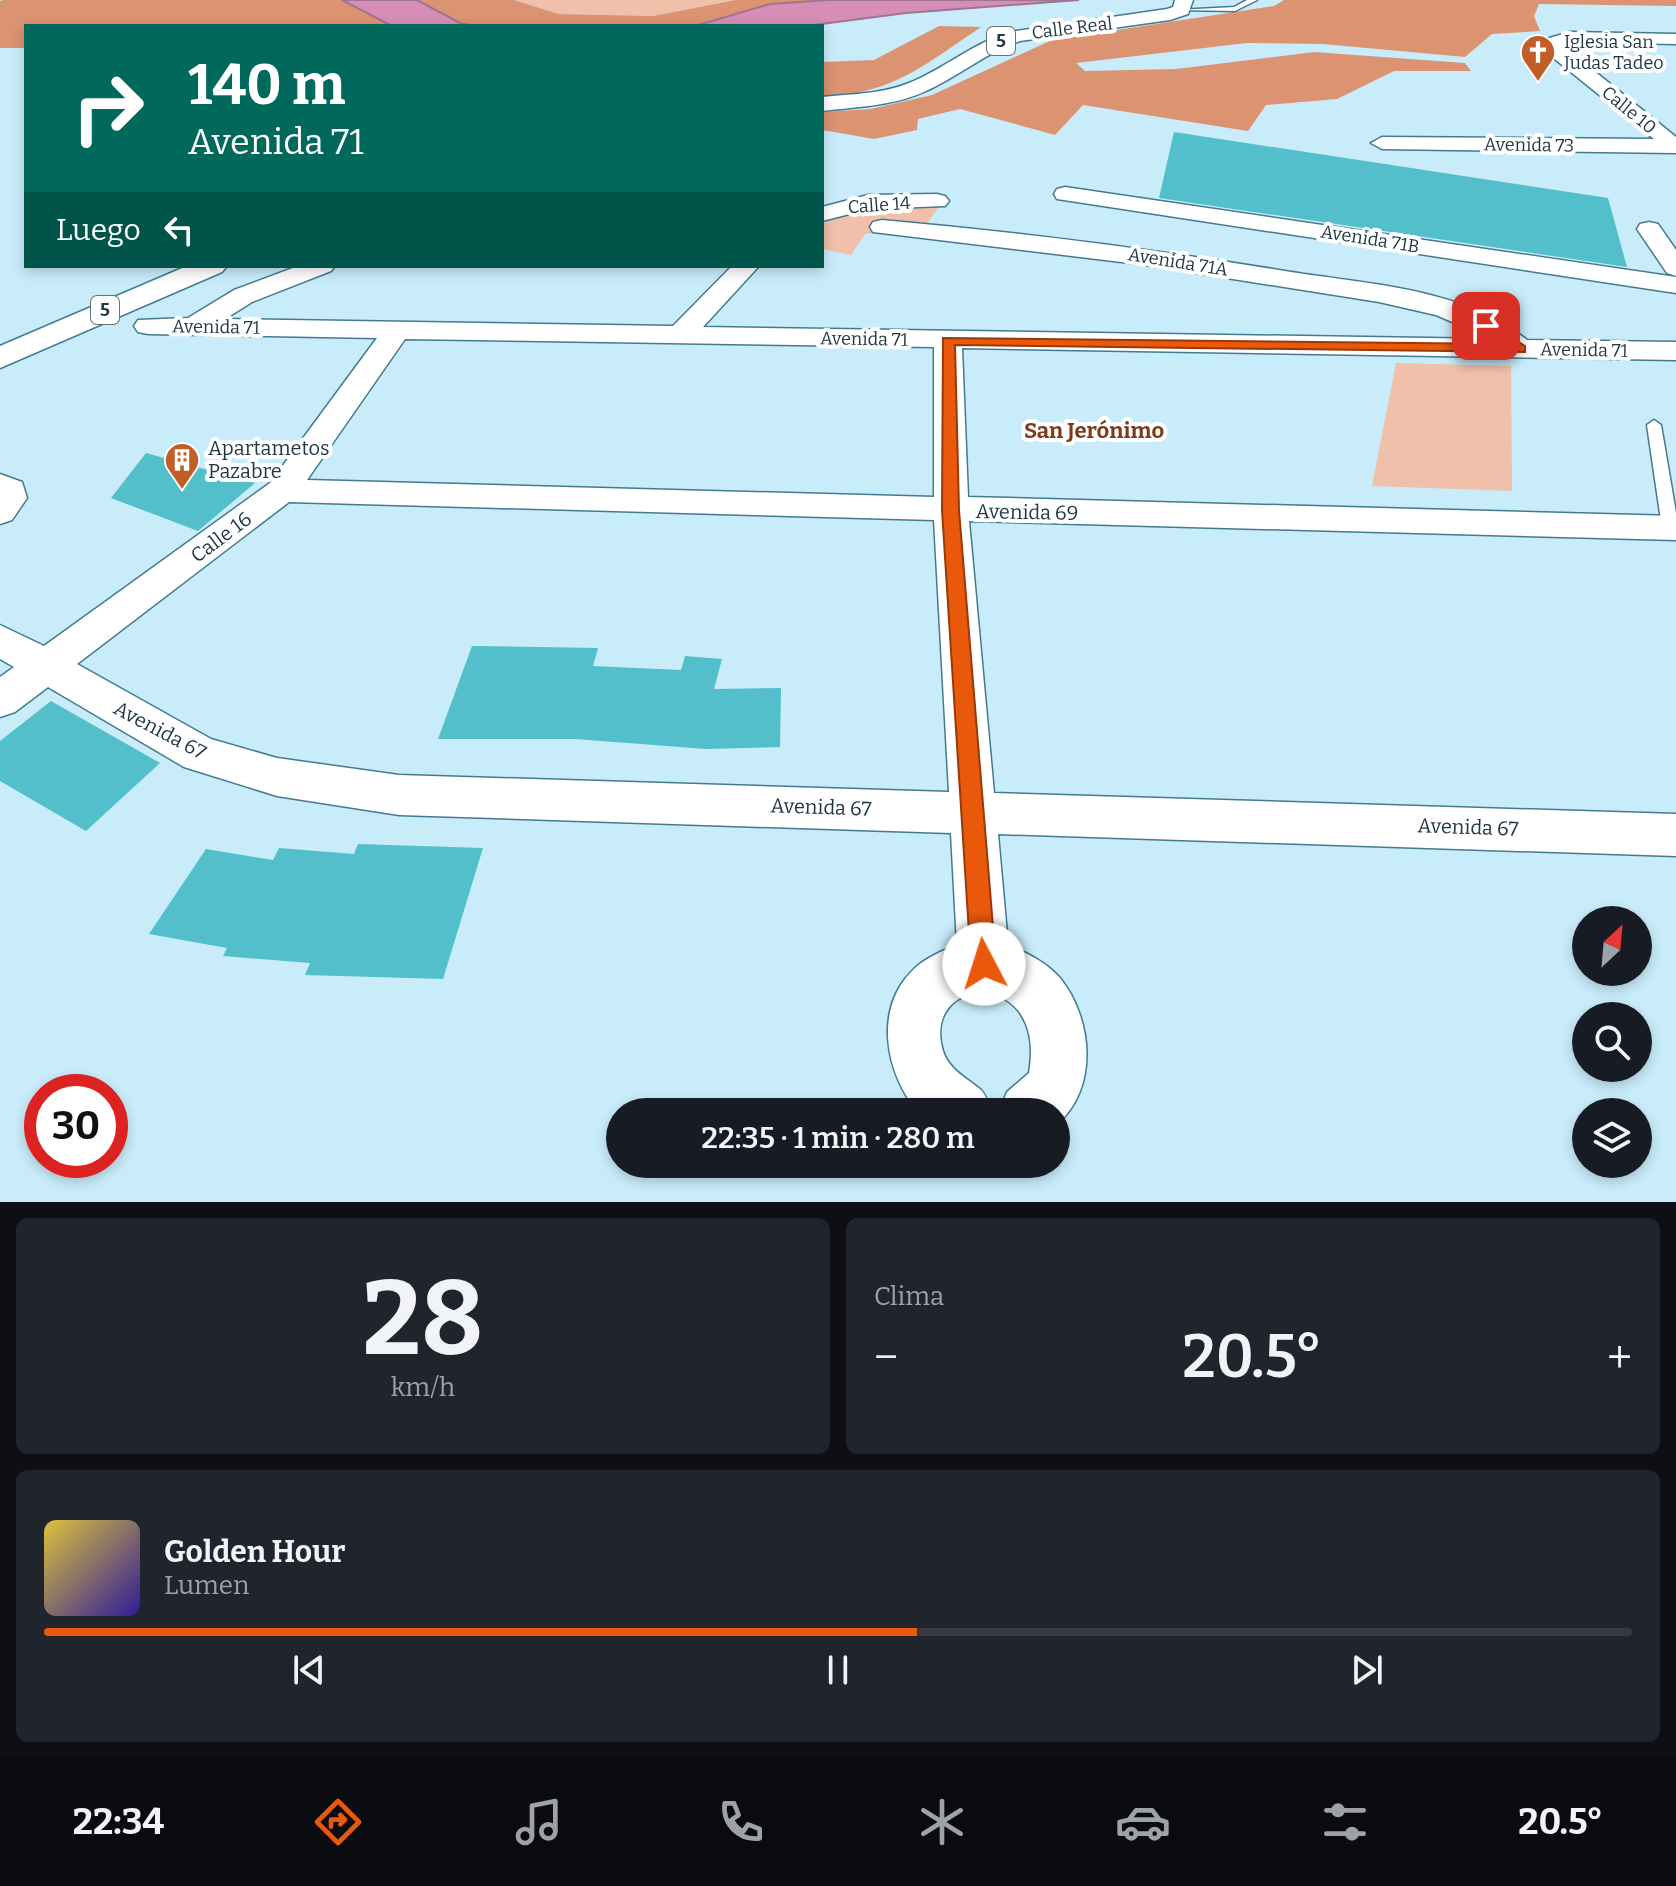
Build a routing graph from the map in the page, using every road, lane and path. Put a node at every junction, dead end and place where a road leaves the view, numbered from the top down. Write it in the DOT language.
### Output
graph roads {
  1 [pos="1253,0"];
  2 [pos="1182,5"];
  3 [pos="1676,39"];
  4 [pos="824,104"];
  5 [pos="1382,143"];
  6 [pos="1676,147"];
  7 [pos="1065,194"];
  8 [pos="937,201"];
  9 [pos="824,213"];
  10 [pos="882,227"];
  11 [pos="1649,229"];
  12 [pos="207,268"];
  13 [pos="317,268"];
  14 [pos="744,268"];
  15 [pos="1676,268"];
  16 [pos="1676,285"];
  17 [pos="148,326"];
  18 [pos="193,327"];
  19 [pos="397,330"];
  20 [pos="678,337"];
  21 [pos="948,341"];
  22 [pos="1520,349"];
  23 [pos="1676,351"];
  24 [pos="0,358"];
  25 [pos="1654,425"];
  26 [pos="0,485"];
  27 [pos="282,491"];
  28 [pos="951,510"];
  29 [pos="0,512"];
  30 [pos="1673,527"];
  31 [pos="0,640"];
  32 [pos="47,667"];
  33 [pos="0,700"];
  34 [pos="972,812"];
  35 [pos="1676,835"];
  36 [pos="984,964"];
  37 [pos="943,1098"];
  38 [pos="1042,1098"];
  1 -- 2 [label="lane"];
  2 -- 4 [label="main road, Calle Real / 5"];
  3 -- 6 [label="street, Calle 10"];
  5 -- 6 [label="street, Avenida 73"];
  7 -- 16 [label="street, Avenida 71B"];
  8 -- 9 [label="street, Calle 14"];
  10 -- 22 [label="street, Avenida 71A"];
  11 -- 15 [label="street"];
  12 -- 24 [label="main road, 5"];
  13 -- 18 [label="street"];
  14 -- 20 [label="street"];
  17 -- 18 [label="street, Avenida 71"];
  18 -- 19 [label="street, Avenida 71"];
  19 -- 20 [label="street, Avenida 71"];
  19 -- 27 [label="street, Calle 16"];
  20 -- 21 [label="street, Avenida 71"];
  21 -- 22 [label="street, Avenida 71"];
  21 -- 28 [label="street"];
  22 -- 23 [label="street, Avenida 71"];
  25 -- 30 [label="lane"];
  26 -- 29 [label="street"];
  27 -- 28 [label="street, Avenida 69"];
  27 -- 32 [label="street, Calle 16"];
  28 -- 30 [label="street, Avenida 69"];
  28 -- 34 [label="street"];
  31 -- 32 [label="street, Avenida 67"];
  32 -- 33 [label="street, Calle 16"];
  32 -- 34 [label="street, Avenida 67"];
  34 -- 35 [label="street, Avenida 67"];
  34 -- 36 [label="street"];
  36 -- 37 [label="street"];
  36 -- 38 [label="street"];
}
